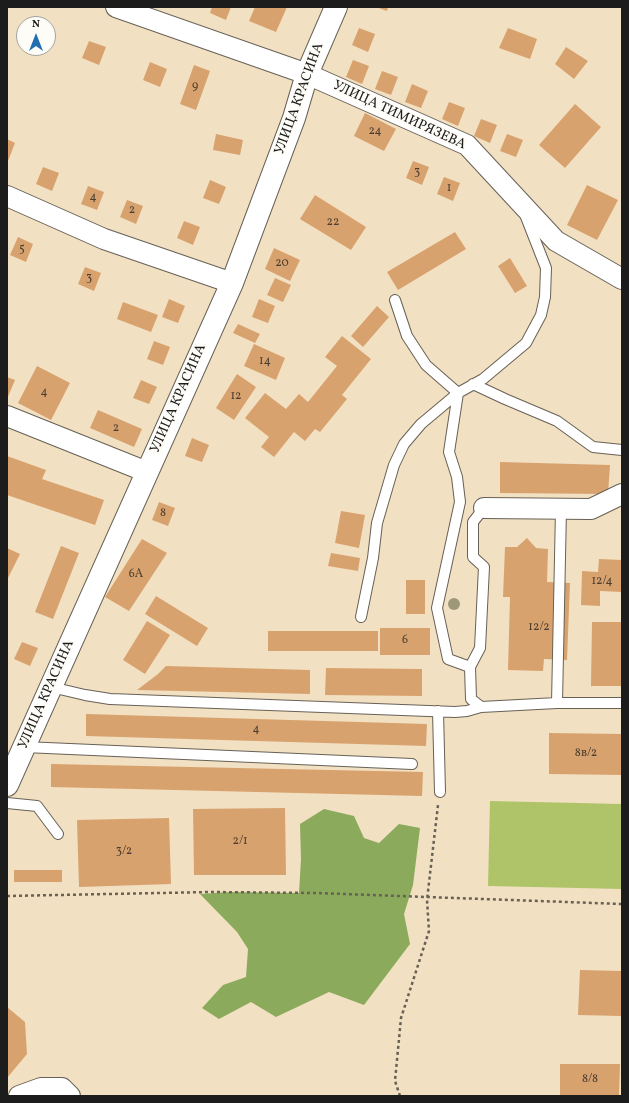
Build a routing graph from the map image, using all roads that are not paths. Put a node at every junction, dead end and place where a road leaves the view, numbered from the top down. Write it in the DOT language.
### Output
graph roads {
  1 [pos="116,7"];
  2 [pos="336,7"];
  3 [pos="307,74"];
  4 [pos="7,196"];
  5 [pos="521,202"];
  6 [pos="622,279"];
  7 [pos="232,283"];
  8 [pos="395,300"];
  9 [pos="473,384"];
  10 [pos="458,394"];
  11 [pos="7,416"];
  12 [pos="622,450"];
  13 [pos="146,472"];
  14 [pos="622,494"];
  15 [pos="484,508"];
  16 [pos="561,509"];
  17 [pos="360,617"];
  18 [pos="470,667"];
  19 [pos="51,687"];
  20 [pos="558,703"];
  21 [pos="622,703"];
  22 [pos="481,707"];
  23 [pos="438,711"];
  24 [pos="24,747"];
  25 [pos="412,764"];
  26 [pos="9,777"];
  27 [pos="440,792"];
  28 [pos="7,803"];
  29 [pos="58,834"];
  30 [pos="19,1096"];
  31 [pos="70,1096"];
  1 -- 3 [label="street, УЛИЦА ТИМИРЯЗЕВА"];
  2 -- 3 [label="street, УЛИЦА КРАСИНА"];
  3 -- 5 [label="street, УЛИЦА ТИМИРЯЗЕВА"];
  3 -- 7 [label="street, УЛИЦА КРАСИНА"];
  4 -- 7 [label="street"];
  5 -- 6 [label="street, УЛИЦА ТИМИРЯЗЕВА"];
  5 -- 9 [label="lane"];
  7 -- 13 [label="street, УЛИЦА КРАСИНА"];
  8 -- 10 [label="lane"];
  9 -- 10 [label="lane"];
  9 -- 12 [label="lane"];
  10 -- 17 [label="lane"];
  10 -- 18 [label="lane"];
  11 -- 13 [label="street"];
  13 -- 19 [label="street, УЛИЦА КРАСИНА"];
  14 -- 16 [label="street"];
  15 -- 16 [label="street"];
  15 -- 18 [label="lane"];
  16 -- 20 [label="lane"];
  18 -- 22 [label="lane"];
  19 -- 23 [label="lane"];
  19 -- 24 [label="street, УЛИЦА КРАСИНА"];
  20 -- 21 [label="lane"];
  20 -- 22 [label="lane"];
  22 -- 23 [label="lane"];
  23 -- 27 [label="lane"];
  24 -- 25 [label="lane"];
  24 -- 26 [label="street, УЛИЦА КРАСИНА"];
  28 -- 29 [label="lane"];
  30 -- 31 [label="street"];
}
